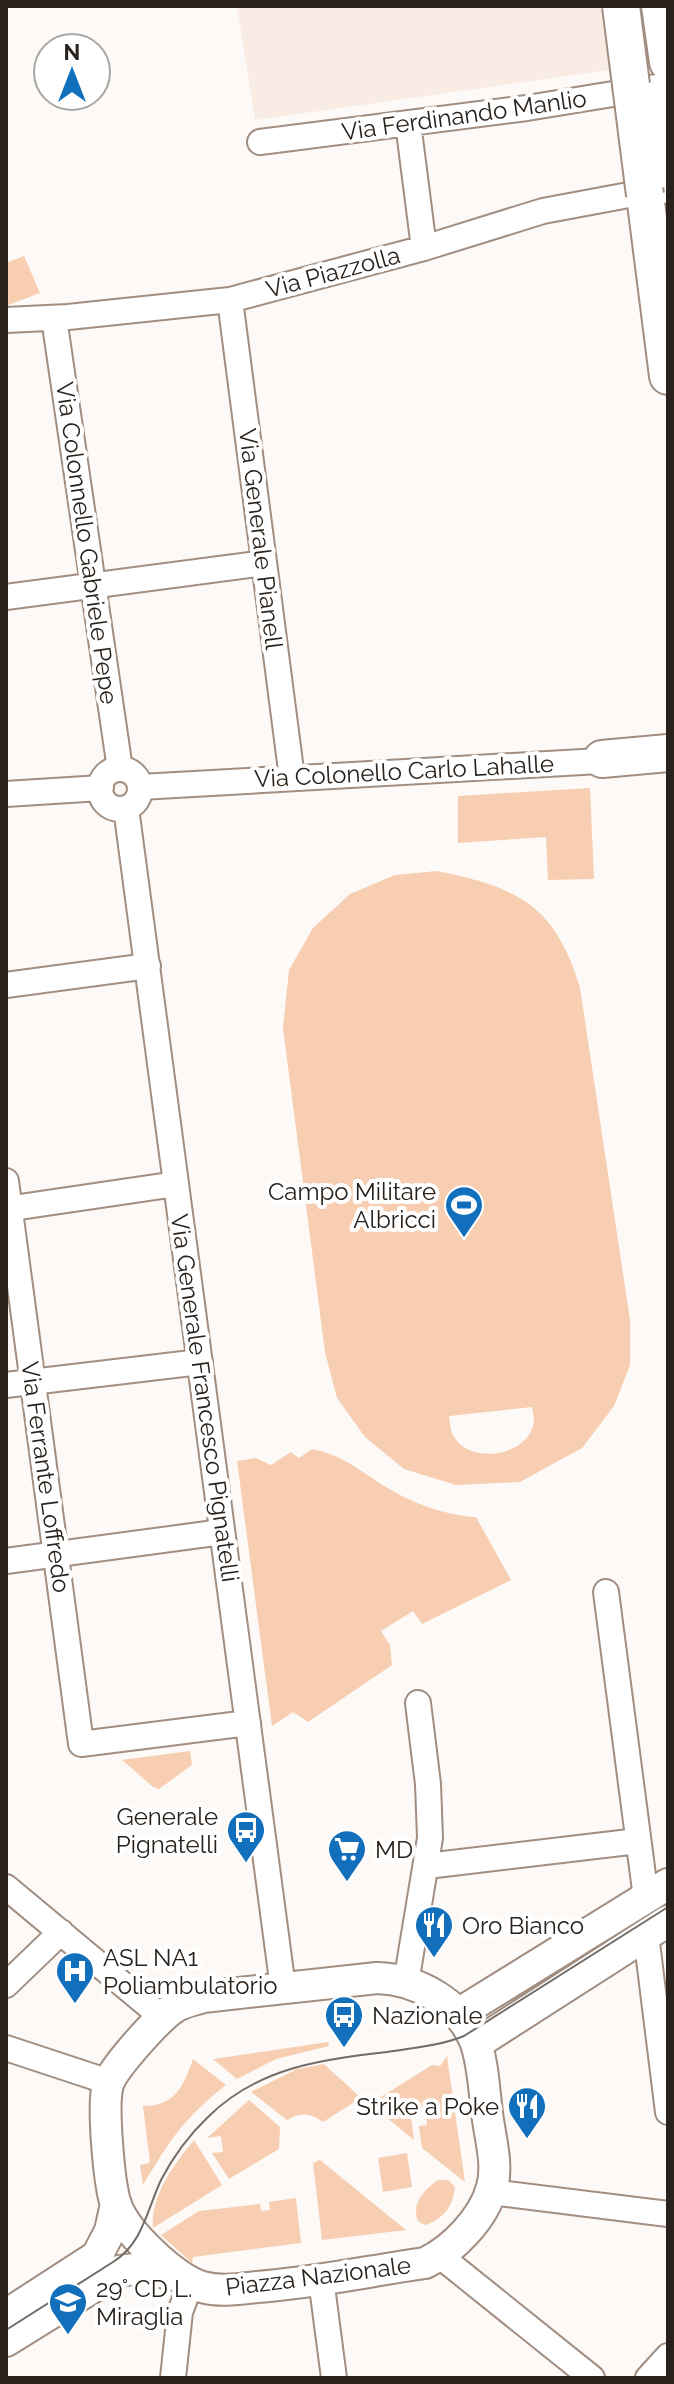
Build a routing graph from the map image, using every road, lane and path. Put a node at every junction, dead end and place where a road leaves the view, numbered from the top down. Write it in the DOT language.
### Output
graph roads {
  1 [pos="621,6"];
  2 [pos="629,6"];
  3 [pos="644,6"];
  4 [pos="660,6"];
  5 [pos="668,62"];
  6 [pos="668,85"];
  7 [pos="639,90"];
  8 [pos="408,123"];
  9 [pos="260,142"];
  10 [pos="663,184"];
  11 [pos="424,248"];
  12 [pos="230,300"];
  13 [pos="668,304"];
  14 [pos="54,318"];
  15 [pos="6,320"];
  16 [pos="668,376"];
  17 [pos="264,563"];
  18 [pos="93,585"];
  19 [pos="6,597"];
  20 [pos="668,753"];
  21 [pos="602,759"];
  22 [pos="668,761"];
  23 [pos="120,769"];
  24 [pos="292,778"];
  25 [pos="140,787"];
  26 [pos="101,788"];
  27 [pos="6,794"];
  28 [pos="126,808"];
  29 [pos="148,966"];
  30 [pos="6,985"];
  31 [pos="6,1181"];
  32 [pos="176,1184"];
  33 [pos="8,1209"];
  34 [pos="200,1362"];
  35 [pos="33,1381"];
  36 [pos="6,1385"];
  37 [pos="222,1532"];
  38 [pos="56,1554"];
  39 [pos="6,1561"];
  40 [pos="606,1592"];
  41 [pos="418,1703"];
  42 [pos="248,1723"];
  43 [pos="638,1841"];
  44 [pos="427,1866"];
  45 [pos="6,1887"];
  46 [pos="657,1891"];
  47 [pos="657,1928"];
  48 [pos="61,1932"];
  49 [pos="406,1983"];
  50 [pos="6,1985"];
  51 [pos="283,1988"];
  52 [pos="458,2014"];
  53 [pos="162,2017"];
  54 [pos="476,2044"];
  55 [pos="6,2048"];
  56 [pos="109,2082"];
  57 [pos="667,2099"];
  58 [pos="491,2192"];
  59 [pos="116,2204"];
  60 [pos="668,2214"];
  61 [pos="440,2256"];
  62 [pos="321,2279"];
  63 [pos="186,2280"];
  64 [pos="6,2315"];
  65 [pos="6,2341"];
  66 [pos="668,2356"];
  67 [pos="173,2378"];
  68 [pos="334,2378"];
  69 [pos="592,2378"];
  70 [pos="648,2378"];
  1 -- 16 [label="highway, bridge"];
  2 -- 7 [label="street"];
  3 -- 10 [label="highway, bridge"];
  4 -- 5 [label="highway"];
  6 -- 7 [label="street, Via Ferdinando Manlio"];
  7 -- 8 [label="street, Via Ferdinando Manlio"];
  7 -- 10 [label="street"];
  8 -- 9 [label="street, Via Ferdinando Manlio"];
  8 -- 11 [label="street"];
  10 -- 11 [label="street, Via Piazzolla"];
  10 -- 13 [label="street"];
  11 -- 12 [label="street, Via Piazzolla"];
  12 -- 14 [label="street, Via Piazzolla"];
  12 -- 17 [label="street, Via Generale Pianell"];
  14 -- 15 [label="street, Via Piazzolla"];
  14 -- 18 [label="street, Via Colonnello Gabriele Pepe"];
  17 -- 18 [label="street"];
  17 -- 24 [label="street, Via Generale Pianell"];
  18 -- 19 [label="street"];
  18 -- 23 [label="street, Via Colonnello Gabriele Pepe"];
  20 -- 21 [label="highway"];
  21 -- 22 [label="street, Via Colonello Carlo Lahalle"];
  21 -- 24 [label="street, Via Colonello Carlo Lahalle"];
  23 -- 25 [label="street"];
  23 -- 26 [label="street"];
  24 -- 25 [label="street, Via Colonello Carlo Lahalle"];
  25 -- 28 [label="street"];
  26 -- 27 [label="street"];
  26 -- 28 [label="street"];
  28 -- 29 [label="street, Via Generale Francesco Pignatelli"];
  29 -- 30 [label="street"];
  29 -- 32 [label="street, Via Generale Francesco Pignatelli"];
  31 -- 33 [label="street, Via Ferrante Loffredo"];
  32 -- 33 [label="street"];
  32 -- 34 [label="street, Via Generale Francesco Pignatelli"];
  33 -- 35 [label="street, Via Ferrante Loffredo"];
  34 -- 35 [label="street"];
  34 -- 37 [label="street, Via Generale Francesco Pignatelli"];
  35 -- 36 [label="street"];
  35 -- 38 [label="street, Via Ferrante Loffredo"];
  37 -- 38 [label="street"];
  37 -- 42 [label="street, Via Generale Francesco Pignatelli"];
  38 -- 39 [label="street"];
  38 -- 42 [label="street, Via Ferrante Loffredo"];
  40 -- 43 [label="street"];
  41 -- 44 [label="street"];
  42 -- 51 [label="street, Via Generale Francesco Pignatelli"];
  43 -- 44 [label="street"];
  43 -- 46 [label="street"];
  44 -- 49 [label="street"];
  45 -- 48 [label="street"];
  46 -- 52 [label="main road"];
  47 -- 54 [label="main road"];
  47 -- 57 [label="street"];
  48 -- 50 [label="street"];
  48 -- 53 [label="street"];
  49 -- 51 [label="main road"];
  49 -- 52 [label="main road"];
  51 -- 53 [label="main road"];
  52 -- 54 [label="main road"];
  53 -- 56 [label="main road"];
  54 -- 58 [label="main road"];
  55 -- 56 [label="street"];
  56 -- 59 [label="main road"];
  58 -- 60 [label="street"];
  58 -- 61 [label="main road, Piazza Nazionale"];
  59 -- 63 [label="main road"];
  59 -- 64 [label="main road"];
  61 -- 62 [label="main road, Piazza Nazionale"];
  61 -- 69 [label="street"];
  62 -- 63 [label="main road, Piazza Nazionale"];
  62 -- 68 [label="street"];
  63 -- 65 [label="main road, Piazza Nazionale"];
  63 -- 67 [label="street"];
  66 -- 70 [label="street"];
}
